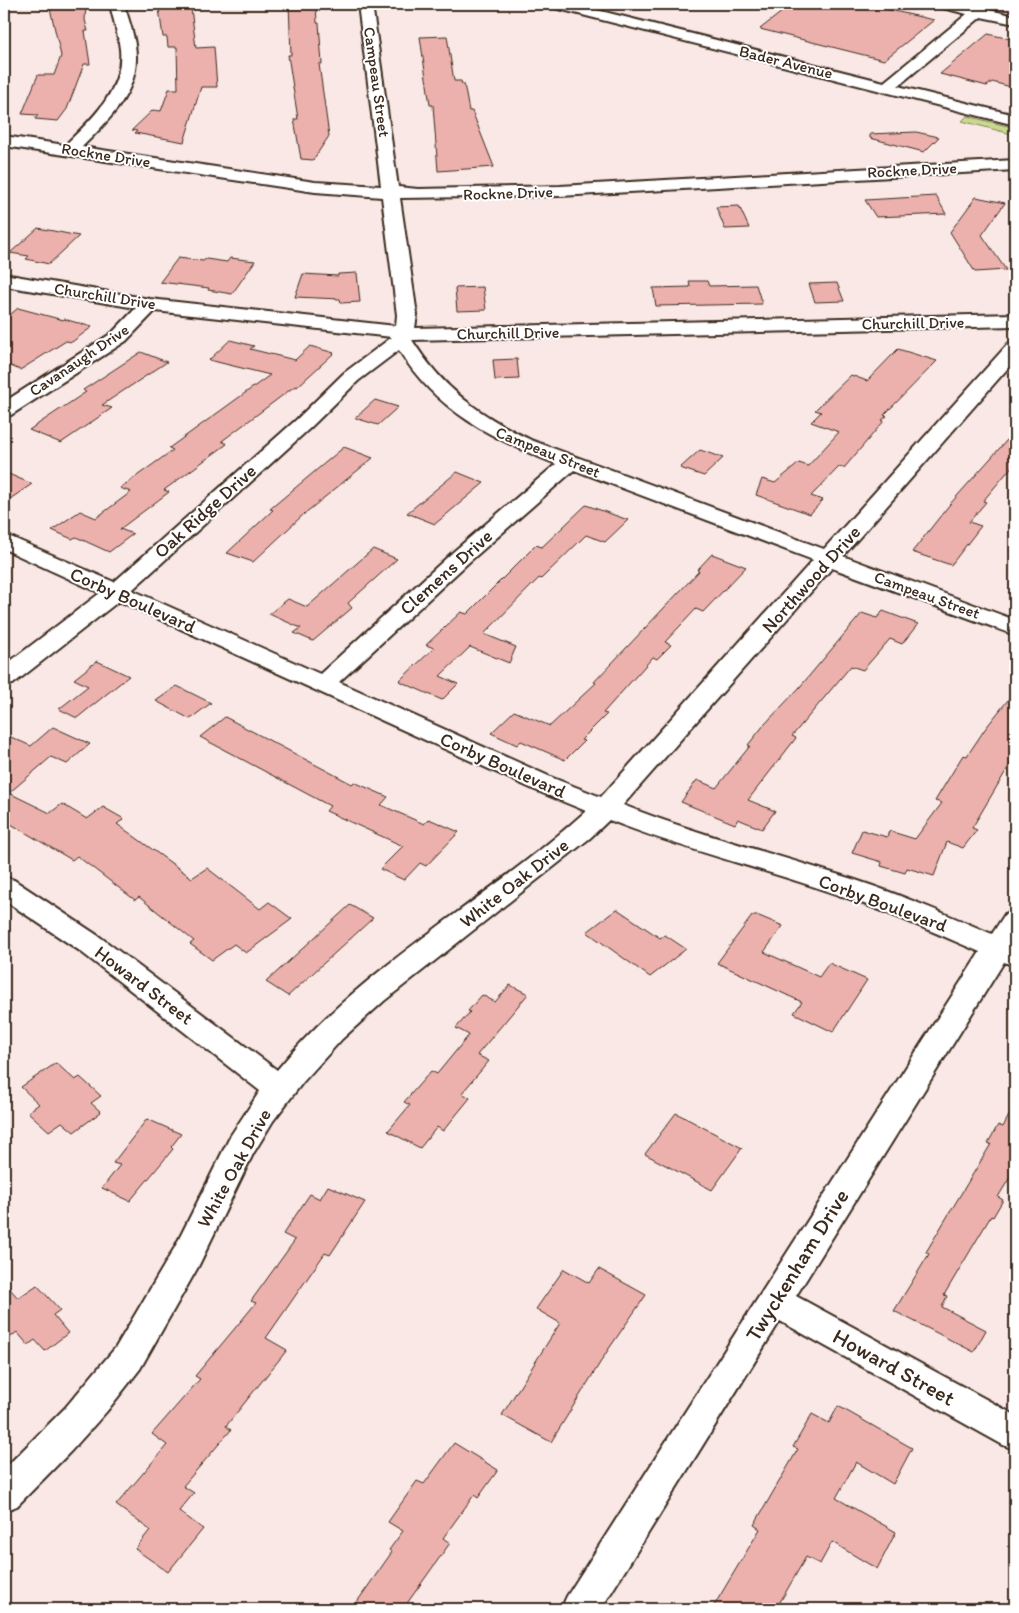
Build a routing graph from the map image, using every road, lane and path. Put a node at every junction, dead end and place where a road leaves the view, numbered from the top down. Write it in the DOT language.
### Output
graph roads {
  1 [pos="117,4"];
  2 [pos="366,4"];
  3 [pos="556,4"];
  4 [pos="944,4"];
  5 [pos="625,8"];
  6 [pos="983,8"];
  7 [pos="610,18"];
  8 [pos="1015,20"];
  9 [pos="886,88"];
  10 [pos="1015,120"];
  11 [pos="4,141"];
  12 [pos="70,150"];
  13 [pos="1015,165"];
  14 [pos="392,193"];
  15 [pos="4,280"];
  16 [pos="150,304"];
  17 [pos="1015,320"];
  18 [pos="403,336"];
  19 [pos="1015,348"];
  20 [pos="4,411"];
  21 [pos="571,462"];
  22 [pos="4,541"];
  23 [pos="829,559"];
  24 [pos="116,592"];
  25 [pos="1015,628"];
  26 [pos="4,678"];
  27 [pos="322,684"];
  28 [pos="605,809"];
  29 [pos="4,888"];
  30 [pos="1015,921"];
  31 [pos="1007,951"];
  32 [pos="280,1089"];
  33 [pos="774,1301"];
  34 [pos="1015,1433"];
  35 [pos="4,1494"];
  36 [pos="580,1609"];
  1 -- 12 [label="street"];
  2 -- 14 [label="street, Campeau Street"];
  3 -- 7 [label="street, Bader Avenue"];
  4 -- 6 [label="street"];
  5 -- 7 [label="street"];
  6 -- 8 [label="street"];
  6 -- 9 [label="street"];
  7 -- 9 [label="street, Bader Avenue"];
  9 -- 10 [label="street, Bader Avenue"];
  11 -- 12 [label="street, Rockne Drive"];
  12 -- 14 [label="street, Rockne Drive"];
  13 -- 14 [label="street, Rockne Drive"];
  14 -- 18 [label="street, Campeau Street"];
  15 -- 16 [label="street, Churchill Drive"];
  16 -- 18 [label="street, Churchill Drive"];
  16 -- 20 [label="street, Cavanaugh Drive"];
  17 -- 18 [label="street, Churchill Drive"];
  18 -- 21 [label="street, Campeau Street"];
  18 -- 24 [label="street, Oak Ridge Drive"];
  19 -- 23 [label="street, Northwood Drive"];
  21 -- 23 [label="street, Campeau Street"];
  21 -- 27 [label="street, Clemens Drive"];
  22 -- 24 [label="street, Corby Boulevard"];
  23 -- 25 [label="street, Campeau Street"];
  23 -- 28 [label="street, Northwood Drive"];
  24 -- 26 [label="street, Oak Ridge Drive"];
  24 -- 27 [label="street, Corby Boulevard"];
  27 -- 28 [label="street, Corby Boulevard"];
  28 -- 31 [label="street, Corby Boulevard"];
  28 -- 32 [label="street, White Oak Drive"];
  29 -- 32 [label="street, Howard Street"];
  30 -- 31 [label="street, Twyckenham Drive"];
  31 -- 33 [label="street, Twyckenham Drive"];
  32 -- 35 [label="street, White Oak Drive"];
  33 -- 34 [label="street, Howard Street"];
  33 -- 36 [label="street, Twyckenham Drive"];
}
